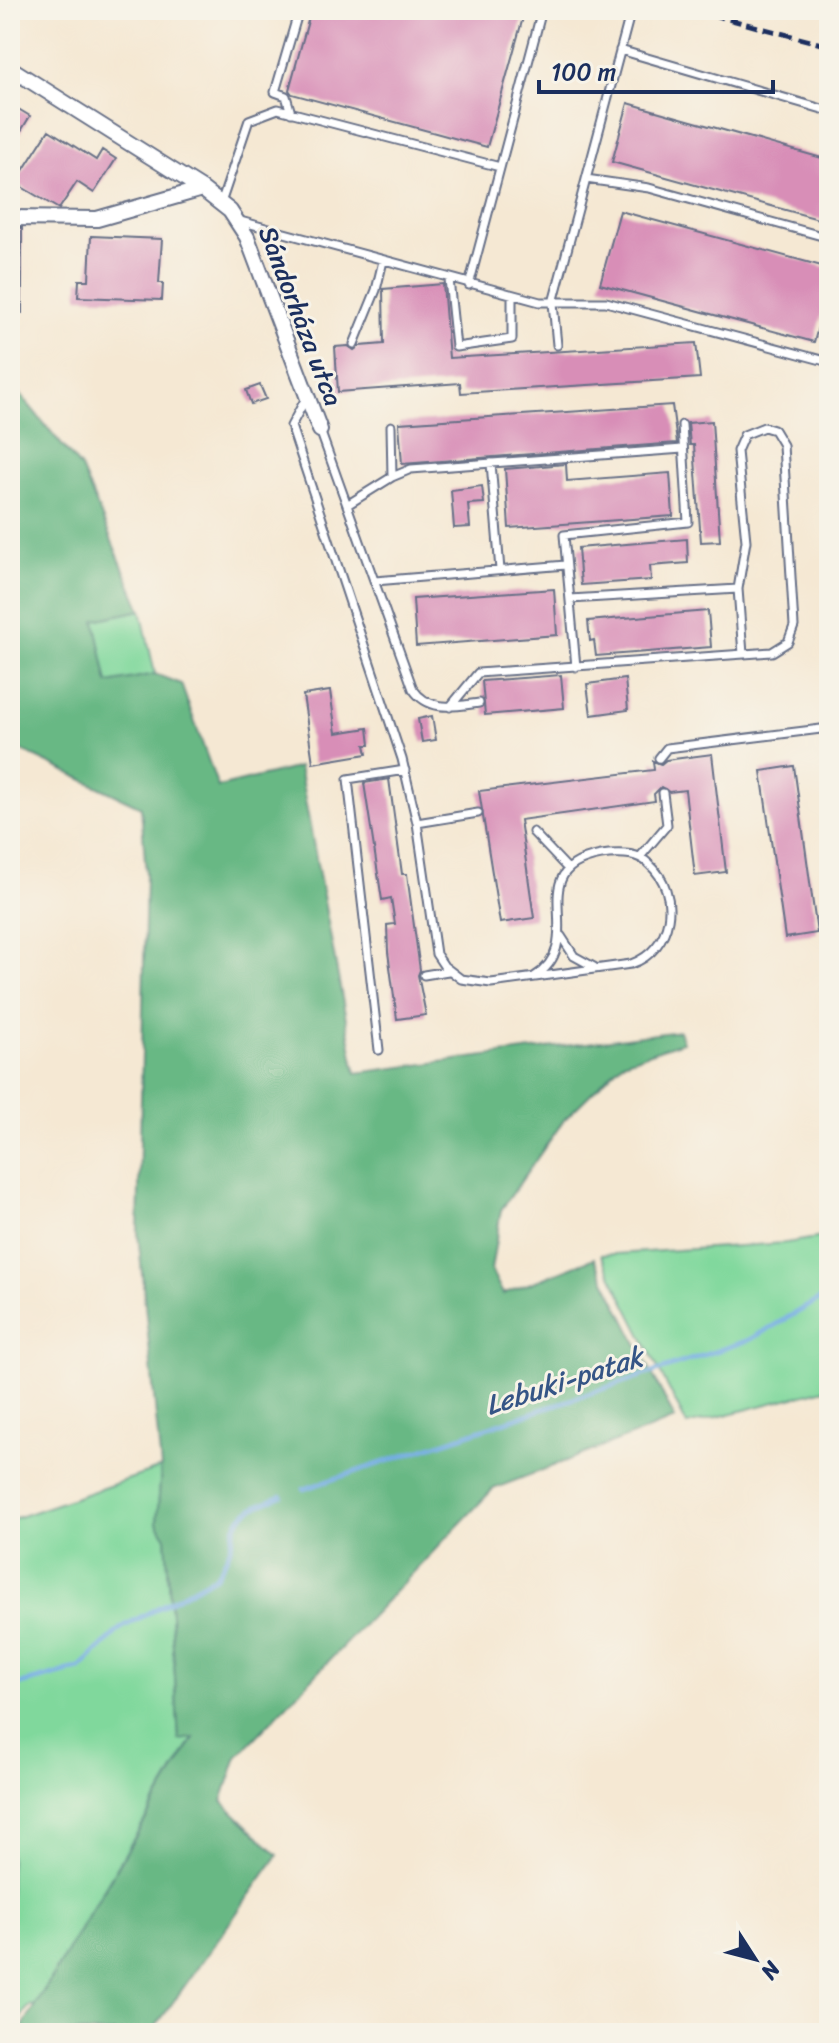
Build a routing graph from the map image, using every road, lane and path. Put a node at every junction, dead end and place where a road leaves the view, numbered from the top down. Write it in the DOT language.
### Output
graph roads {
  1 [pos="299,10"];
  2 [pos="542,10"];
  3 [pos="629,18"];
  4 [pos="620,50"];
  5 [pos="10,68"];
  6 [pos="829,111"];
  7 [pos="291,113"];
  8 [pos="500,167"];
  9 [pos="586,179"];
  10 [pos="202,189"];
  11 [pos="221,203"];
  12 [pos="10,218"];
  13 [pos="238,221"];
  14 [pos="829,238"];
  15 [pos="383,261"];
  16 [pos="449,279"];
  17 [pos="469,285"];
  18 [pos="512,295"];
  19 [pos="553,303"];
  20 [pos="354,344"];
  21 [pos="557,345"];
  22 [pos="829,362"];
  23 [pos="307,397"];
  24 [pos="682,425"];
  25 [pos="391,426"];
  26 [pos="320,430"];
  27 [pos="683,449"];
  28 [pos="491,463"];
  29 [pos="392,477"];
  30 [pos="347,505"];
  31 [pos="566,565"];
  32 [pos="500,570"];
  33 [pos="375,581"];
  34 [pos="738,589"];
  35 [pos="570,599"];
  36 [pos="743,654"];
  37 [pos="576,667"];
  38 [pos="479,703"];
  39 [pos="450,707"];
  40 [pos="829,728"];
  41 [pos="659,758"];
  42 [pos="405,770"];
  43 [pos="663,793"];
  44 [pos="478,813"];
  45 [pos="417,823"];
  46 [pos="533,832"];
  47 [pos="640,857"];
  48 [pos="568,869"];
  49 [pos="561,934"];
  50 [pos="597,968"];
  51 [pos="448,971"];
  52 [pos="424,975"];
  53 [pos="534,977"];
  54 [pos="379,1050"];
  1 -- 7 [label="lane"];
  2 -- 8 [label="lane"];
  3 -- 4 [label="lane"];
  4 -- 6 [label="lane"];
  4 -- 9 [label="lane"];
  5 -- 10 [label="street, Sándorháza utca"];
  7 -- 8 [label="lane"];
  7 -- 11 [label="lane"];
  8 -- 17 [label="lane"];
  9 -- 14 [label="lane"];
  9 -- 19 [label="lane"];
  10 -- 11 [label="street, Sándorháza utca"];
  10 -- 12 [label="street"];
  11 -- 13 [label="street, Sándorháza utca"];
  13 -- 15 [label="lane"];
  13 -- 23 [label="street, Sándorháza utca"];
  15 -- 16 [label="lane"];
  15 -- 20 [label="lane"];
  16 -- 17 [label="lane"];
  16 -- 18 [label="lane"];
  17 -- 18 [label="lane"];
  18 -- 19 [label="lane"];
  19 -- 21 [label="lane"];
  19 -- 22 [label="lane"];
  23 -- 26 [label="street, Sándorháza utca"];
  23 -- 42 [label="lane"];
  24 -- 27 [label="lane"];
  25 -- 29 [label="lane"];
  26 -- 30 [label="lane"];
  27 -- 28 [label="lane"];
  27 -- 31 [label="lane"];
  28 -- 29 [label="lane"];
  28 -- 32 [label="lane"];
  29 -- 30 [label="lane"];
  30 -- 33 [label="lane"];
  31 -- 32 [label="lane"];
  31 -- 35 [label="lane"];
  32 -- 33 [label="lane"];
  33 -- 39 [label="lane"];
  34 -- 35 [label="lane"];
  34 -- 36 [label="lane"];
  34 -- 36 [label="lane"];
  35 -- 37 [label="lane"];
  36 -- 37 [label="lane"];
  37 -- 39 [label="lane"];
  38 -- 39 [label="lane"];
  40 -- 41 [label="lane"];
  42 -- 45 [label="lane"];
  42 -- 54 [label="lane"];
  43 -- 47 [label="lane"];
  44 -- 45 [label="lane"];
  45 -- 51 [label="lane"];
  46 -- 48 [label="lane"];
  47 -- 48 [label="lane"];
  47 -- 50 [label="lane"];
  48 -- 49 [label="lane"];
  49 -- 50 [label="lane"];
  49 -- 53 [label="lane"];
  50 -- 53 [label="lane"];
  51 -- 52 [label="lane"];
  51 -- 53 [label="lane"];
}
